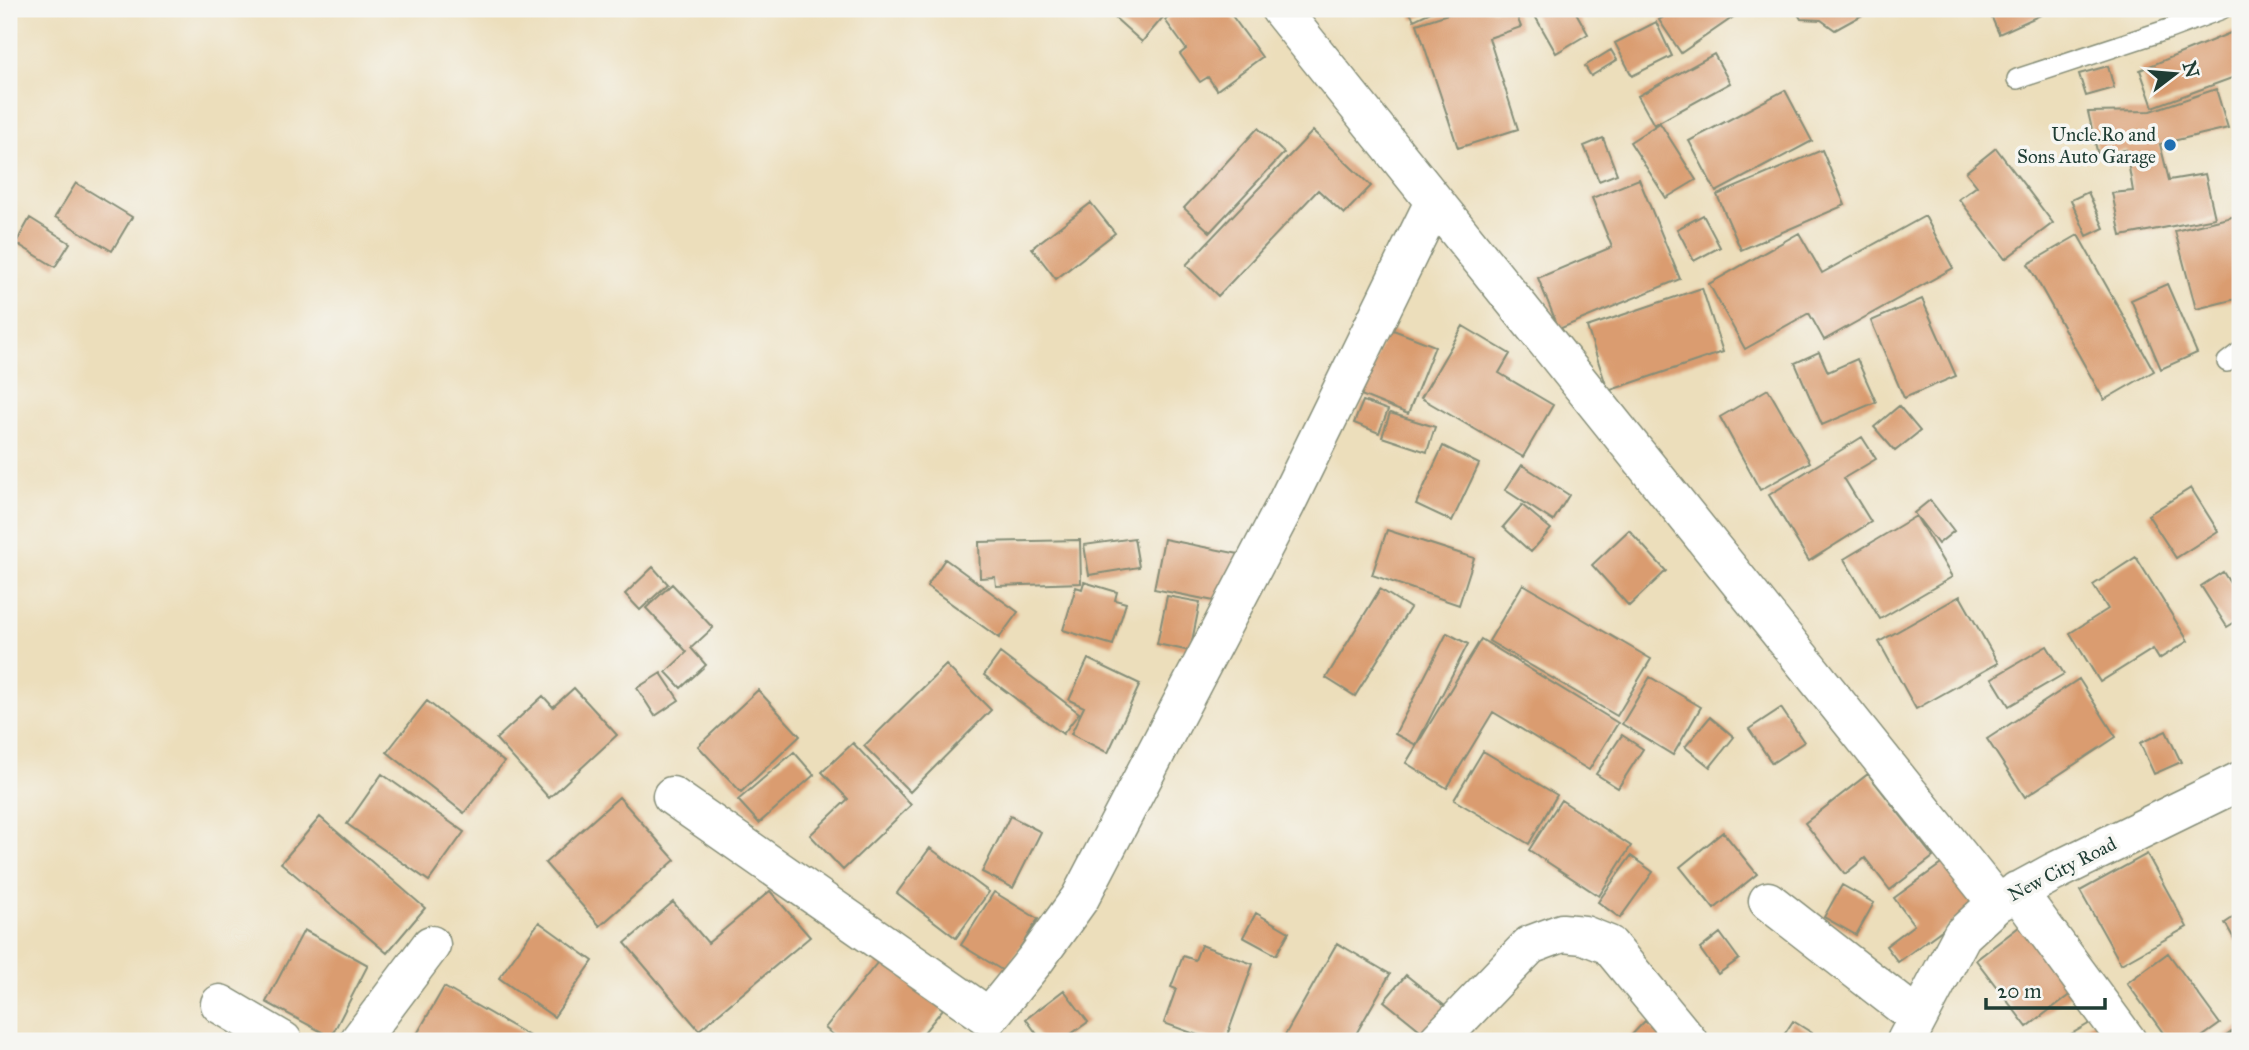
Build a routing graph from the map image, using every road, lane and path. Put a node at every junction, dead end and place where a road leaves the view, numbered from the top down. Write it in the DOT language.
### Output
graph roads {
  1 [pos="1280,9"];
  2 [pos="2222,9"];
  3 [pos="2017,79"];
  4 [pos="1434,202"];
  5 [pos="2240,781"];
  6 [pos="672,796"];
  7 [pos="2007,897"];
  8 [pos="1769,901"];
  9 [pos="431,945"];
  10 [pos="220,1004"];
  11 [pos="995,1029"];
  12 [pos="1912,1030"];
  13 [pos="283,1041"];
  14 [pos="359,1041"];
  15 [pos="1438,1041"];
  16 [pos="1688,1041"];
  17 [pos="2127,1041"];
  1 -- 4 [label="street"];
  2 -- 3 [label="lane"];
  4 -- 7 [label="street"];
  4 -- 11 [label="street"];
  5 -- 7 [label="street, New City Road"];
  6 -- 11 [label="street"];
  7 -- 12 [label="street, New City Road"];
  7 -- 17 [label="street"];
  8 -- 12 [label="street"];
  9 -- 14 [label="street"];
  10 -- 13 [label="street"];
  15 -- 16 [label="street"];
}
